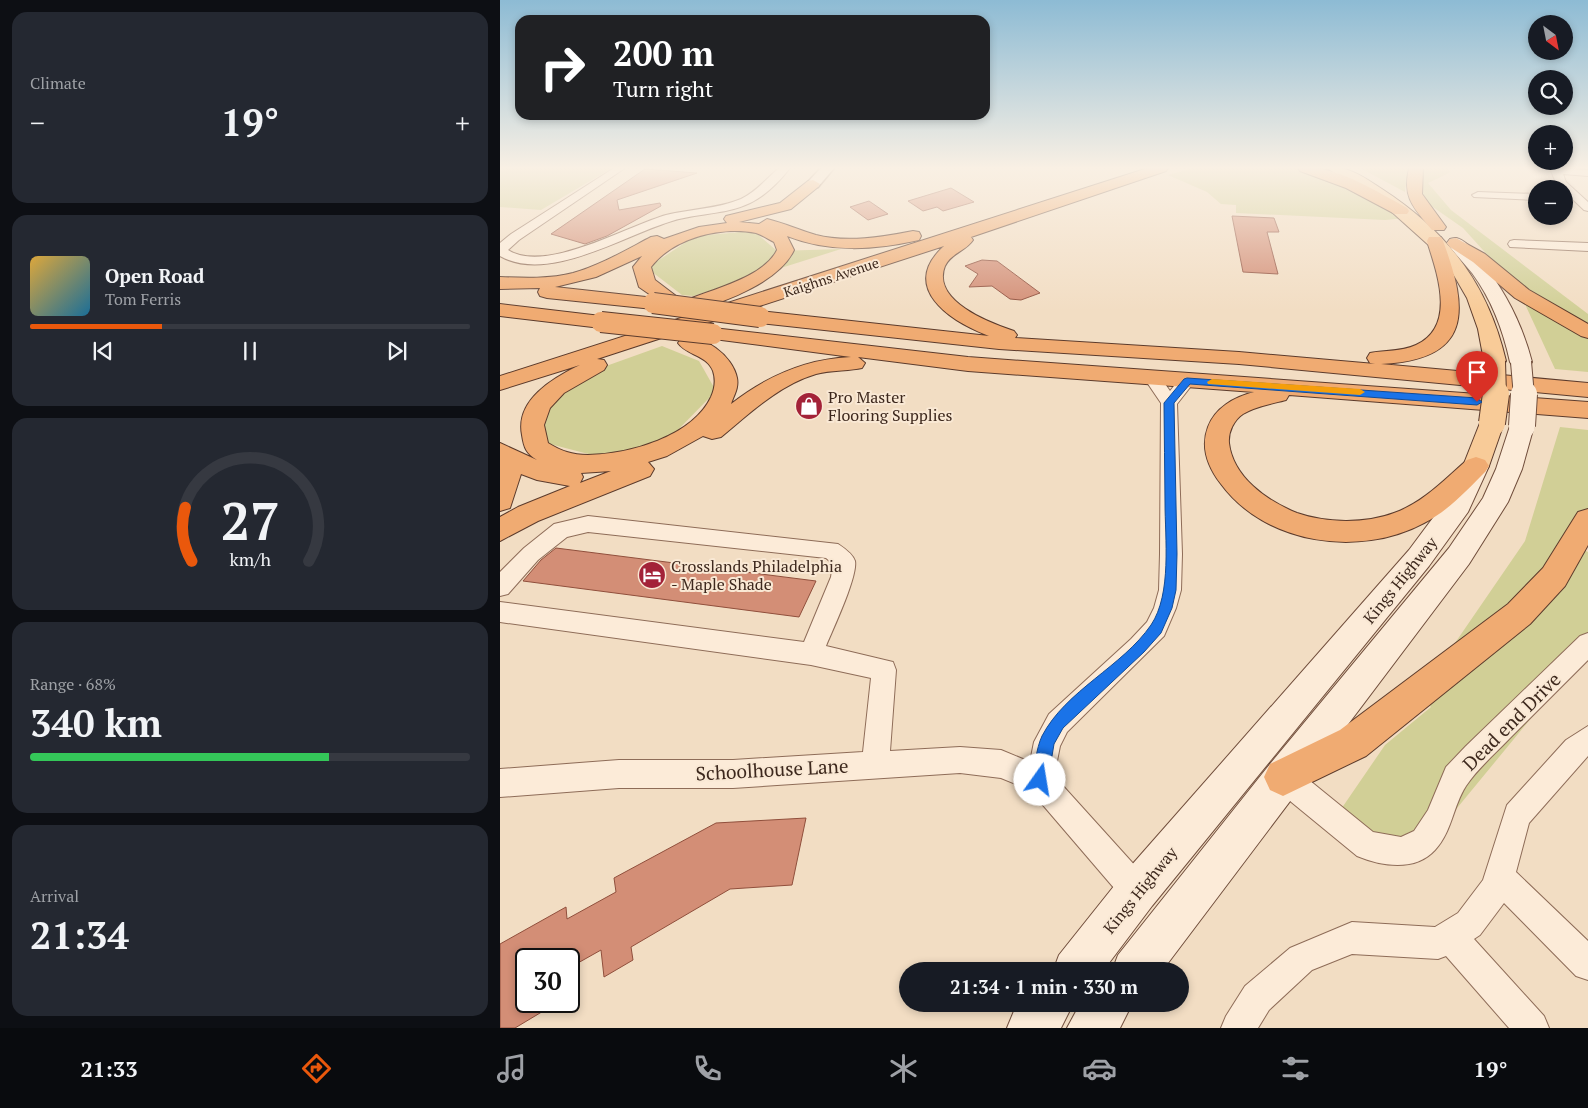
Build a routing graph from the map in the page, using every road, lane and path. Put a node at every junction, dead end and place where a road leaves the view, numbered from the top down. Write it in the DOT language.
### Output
graph roads {
  1 [pos="548,216"];
  2 [pos="678,216"];
  3 [pos="747,216"];
  4 [pos="790,216"];
  5 [pos="992,216"];
  6 [pos="1018,216"];
  7 [pos="1409,216"];
  8 [pos="1418,216"];
  9 [pos="1426,216"];
  10 [pos="711,224"];
  11 [pos="962,226"];
  12 [pos="985,227"];
  13 [pos="788,231"];
  14 [pos="1437,234"];
  15 [pos="1456,243"];
  16 [pos="1514,244"];
  17 [pos="1588,247"];
  18 [pos="500,285"];
  19 [pos="500,310"];
  20 [pos="660,312"];
  21 [pos="704,321"];
  22 [pos="1588,332"];
  23 [pos="1028,345"];
  24 [pos="1239,358"];
  25 [pos="968,364"];
  26 [pos="500,370"];
  27 [pos="1152,378"];
  28 [pos="1187,381"];
  29 [pos="500,383"];
  30 [pos="1588,390"];
  31 [pos="1366,393"];
  32 [pos="1169,403"];
  33 [pos="1588,410"];
  34 [pos="503,454"];
  35 [pos="1476,466"];
  36 [pos="638,470"];
  37 [pos="500,502"];
  38 [pos="1588,520"];
  39 [pos="500,530"];
  40 [pos="500,587"];
  41 [pos="500,612"];
  42 [pos="1588,644"];
  43 [pos="811,654"];
  44 [pos="1588,739"];
  45 [pos="875,764"];
  46 [pos="1283,778"];
  47 [pos="1040,780"];
  48 [pos="500,783"];
  49 [pos="1500,878"];
  50 [pos="1137,892"];
  51 [pos="1450,936"];
  52 [pos="1082,962"];
  53 [pos="1141,962"];
  54 [pos="1588,964"];
  55 [pos="1044,1012"];
  56 [pos="1103,1012"];
  57 [pos="1031,1028"];
  58 [pos="1091,1028"];
  59 [pos="1238,1028"];
  60 [pos="1532,1028"];
  1 -- 2 [label="street"];
  3 -- 10 [label="highway"];
  4 -- 13 [label="highway"];
  5 -- 11 [label="highway, Kaighns Avenue"];
  6 -- 12 [label="highway, Kaighns Avenue"];
  7 -- 14 [label="main road, Kings Highway"];
  8 -- 14 [label="main road"];
  9 -- 14 [label="highway"];
  10 -- 13 [label="highway"];
  10 -- 18 [label="highway"];
  11 -- 13 [label="highway"];
  11 -- 20 [label="highway, Kaighns Avenue"];
  12 -- 21 [label="highway, Kaighns Avenue"];
  12 -- 23 [label="highway"];
  14 -- 15 [label="main road"];
  14 -- 24 [label="highway"];
  14 -- 35 [label="main road, Kings Highway, bridge"];
  15 -- 22 [label="highway"];
  15 -- 46 [label="main road, Kings Highway, bridge"];
  16 -- 17 [label="street"];
  18 -- 20 [label="highway"];
  19 -- 20 [label="highway, bridge"];
  20 -- 20 [label="highway"];
  20 -- 21 [label="highway, bridge"];
  20 -- 21 [label="highway, bridge"];
  20 -- 21 [label="highway"];
  20 -- 26 [label="highway, Kaighns Avenue"];
  21 -- 23 [label="highway, bridge"];
  21 -- 25 [label="highway"];
  21 -- 29 [label="highway, Kaighns Avenue"];
  23 -- 24 [label="highway"];
  24 -- 30 [label="highway"];
  25 -- 27 [label="highway"];
  25 -- 36 [label="highway"];
  27 -- 28 [label="highway"];
  27 -- 32 [label="street"];
  28 -- 31 [label="highway"];
  28 -- 32 [label="street"];
  31 -- 33 [label="highway"];
  31 -- 35 [label="highway"];
  32 -- 47 [label="street"];
  34 -- 36 [label="highway"];
  34 -- 37 [label="highway"];
  35 -- 50 [label="main road, Kings Highway"];
  36 -- 39 [label="highway"];
  38 -- 46 [label="highway"];
  40 -- 43 [label="street"];
  41 -- 43 [label="street"];
  42 -- 46 [label="street, Dead end Drive"];
  43 -- 45 [label="street"];
  44 -- 49 [label="street"];
  45 -- 47 [label="street, Schoolhouse Lane"];
  45 -- 48 [label="street, Schoolhouse Lane"];
  46 -- 53 [label="main road, Kings Highway"];
  47 -- 50 [label="street, Schoolhouse Lane"];
  49 -- 51 [label="street"];
  49 -- 54 [label="street"];
  50 -- 52 [label="main road, Kings Highway"];
  51 -- 59 [label="street"];
  51 -- 60 [label="street"];
  55 -- 57 [label="main road"];
  56 -- 58 [label="main road"];
}
